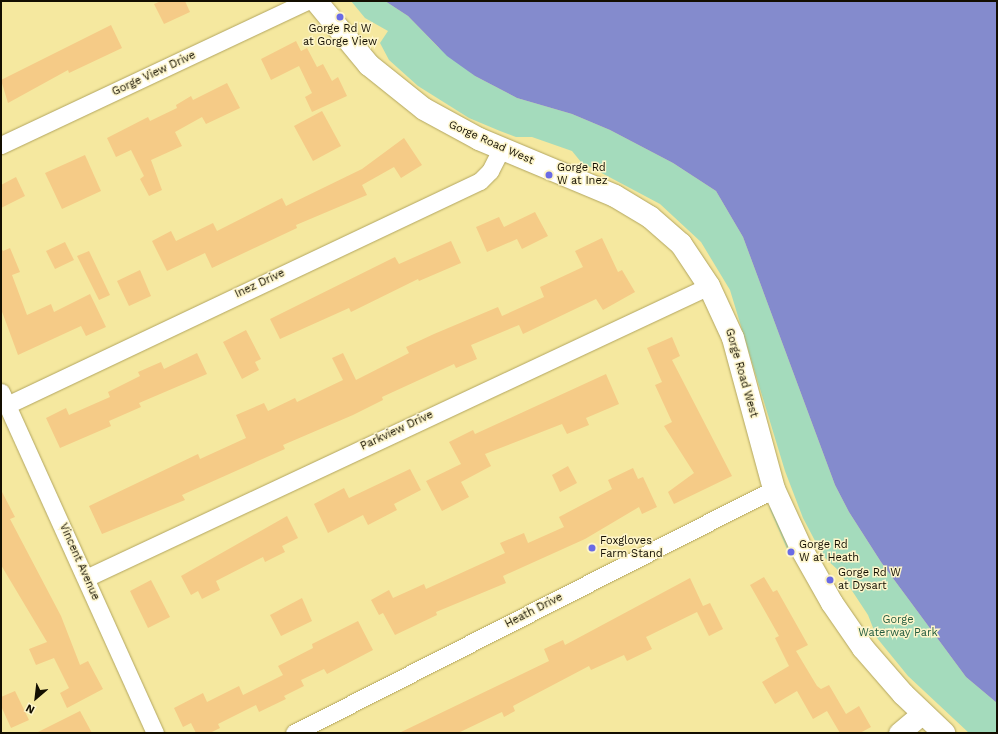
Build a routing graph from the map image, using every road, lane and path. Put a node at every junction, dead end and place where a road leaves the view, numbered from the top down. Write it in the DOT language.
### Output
graph roads {
  1 [pos="307,1"];
  2 [pos="316,1"];
  3 [pos="1,145"];
  4 [pos="501,149"];
  5 [pos="709,286"];
  6 [pos="4,399"];
  7 [pos="774,488"];
  8 [pos="86,578"];
  9 [pos="923,713"];
  10 [pos="155,733"];
  11 [pos="294,733"];
  12 [pos="899,733"];
  13 [pos="944,733"];
  1 -- 3 [label="street, Gorge View Drive"];
  2 -- 4 [label="main road, Gorge Road West"];
  4 -- 5 [label="main road, Gorge Road West"];
  4 -- 6 [label="street, Inez Drive"];
  5 -- 7 [label="main road, Gorge Road West"];
  5 -- 8 [label="street, Parkview Drive"];
  6 -- 8 [label="street, Vincent Avenue"];
  7 -- 9 [label="main road, Gorge Road West"];
  7 -- 11 [label="street, Heath Drive"];
  8 -- 10 [label="street, Vincent Avenue"];
  9 -- 12 [label="street"];
  9 -- 13 [label="main road, Gorge Road West"];
}
